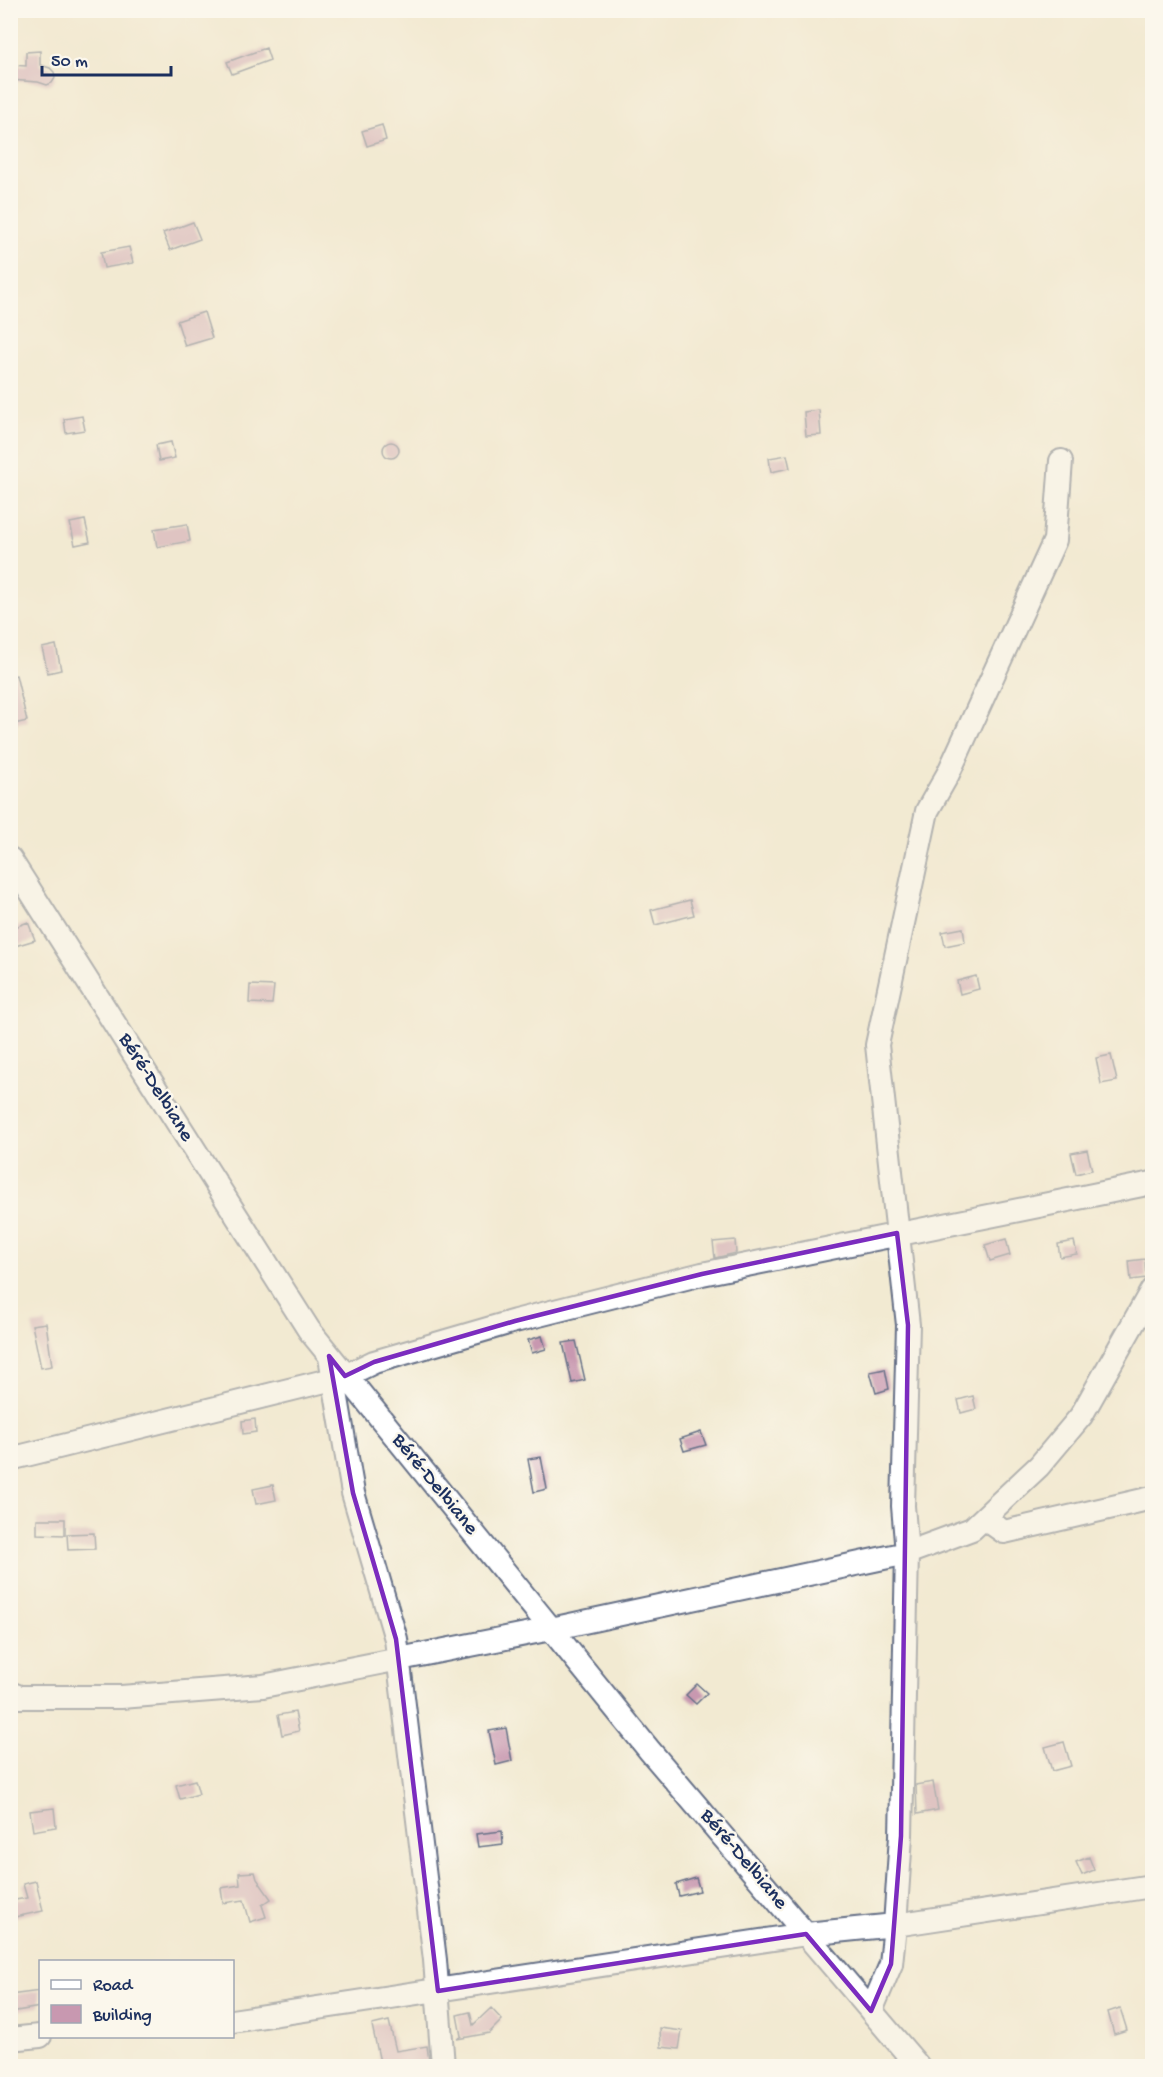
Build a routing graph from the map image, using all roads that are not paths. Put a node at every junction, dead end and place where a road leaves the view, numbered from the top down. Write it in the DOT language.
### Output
graph roads {
  1 [pos="1062,461"];
  2 [pos="10,858"];
  3 [pos="1152,1183"];
  4 [pos="897,1233"];
  5 [pos="1152,1290"];
  6 [pos="339,1377"];
  7 [pos="10,1459"];
  8 [pos="1152,1498"];
  9 [pos="984,1518"];
  10 [pos="907,1553"];
  11 [pos="551,1629"];
  12 [pos="399,1659"];
  13 [pos="10,1693"];
  14 [pos="1152,1886"];
  15 [pos="895,1924"];
  16 [pos="806,1934"];
  17 [pos="438,1990"];
  18 [pos="871,2011"];
  19 [pos="234,2021"];
  20 [pos="39,2036"];
  21 [pos="10,2039"];
  22 [pos="895,2040"];
  23 [pos="443,2067"];
  24 [pos="894,2067"];
  25 [pos="918,2067"];
  1 -- 4 [label="street"];
  2 -- 6 [label="street, Béré-Delbiane"];
  3 -- 4 [label="street"];
  4 -- 6 [label="street"];
  4 -- 10 [label="street"];
  5 -- 9 [label="street"];
  6 -- 7 [label="street"];
  6 -- 11 [label="street, Béré-Delbiane"];
  6 -- 12 [label="street"];
  8 -- 9 [label="street"];
  9 -- 10 [label="street"];
  10 -- 11 [label="street"];
  10 -- 15 [label="street"];
  11 -- 12 [label="street"];
  11 -- 16 [label="street, Béré-Delbiane"];
  12 -- 13 [label="street"];
  12 -- 17 [label="street"];
  14 -- 15 [label="street"];
  15 -- 16 [label="street"];
  15 -- 18 [label="street"];
  16 -- 17 [label="street"];
  16 -- 18 [label="street, Béré-Delbiane"];
  17 -- 19 [label="street"];
  17 -- 23 [label="street"];
  18 -- 22 [label="street, Béré-Delbiane"];
  20 -- 21 [label="street"];
  22 -- 24 [label="street"];
  22 -- 25 [label="street, Béré-Delbiane"];
}
